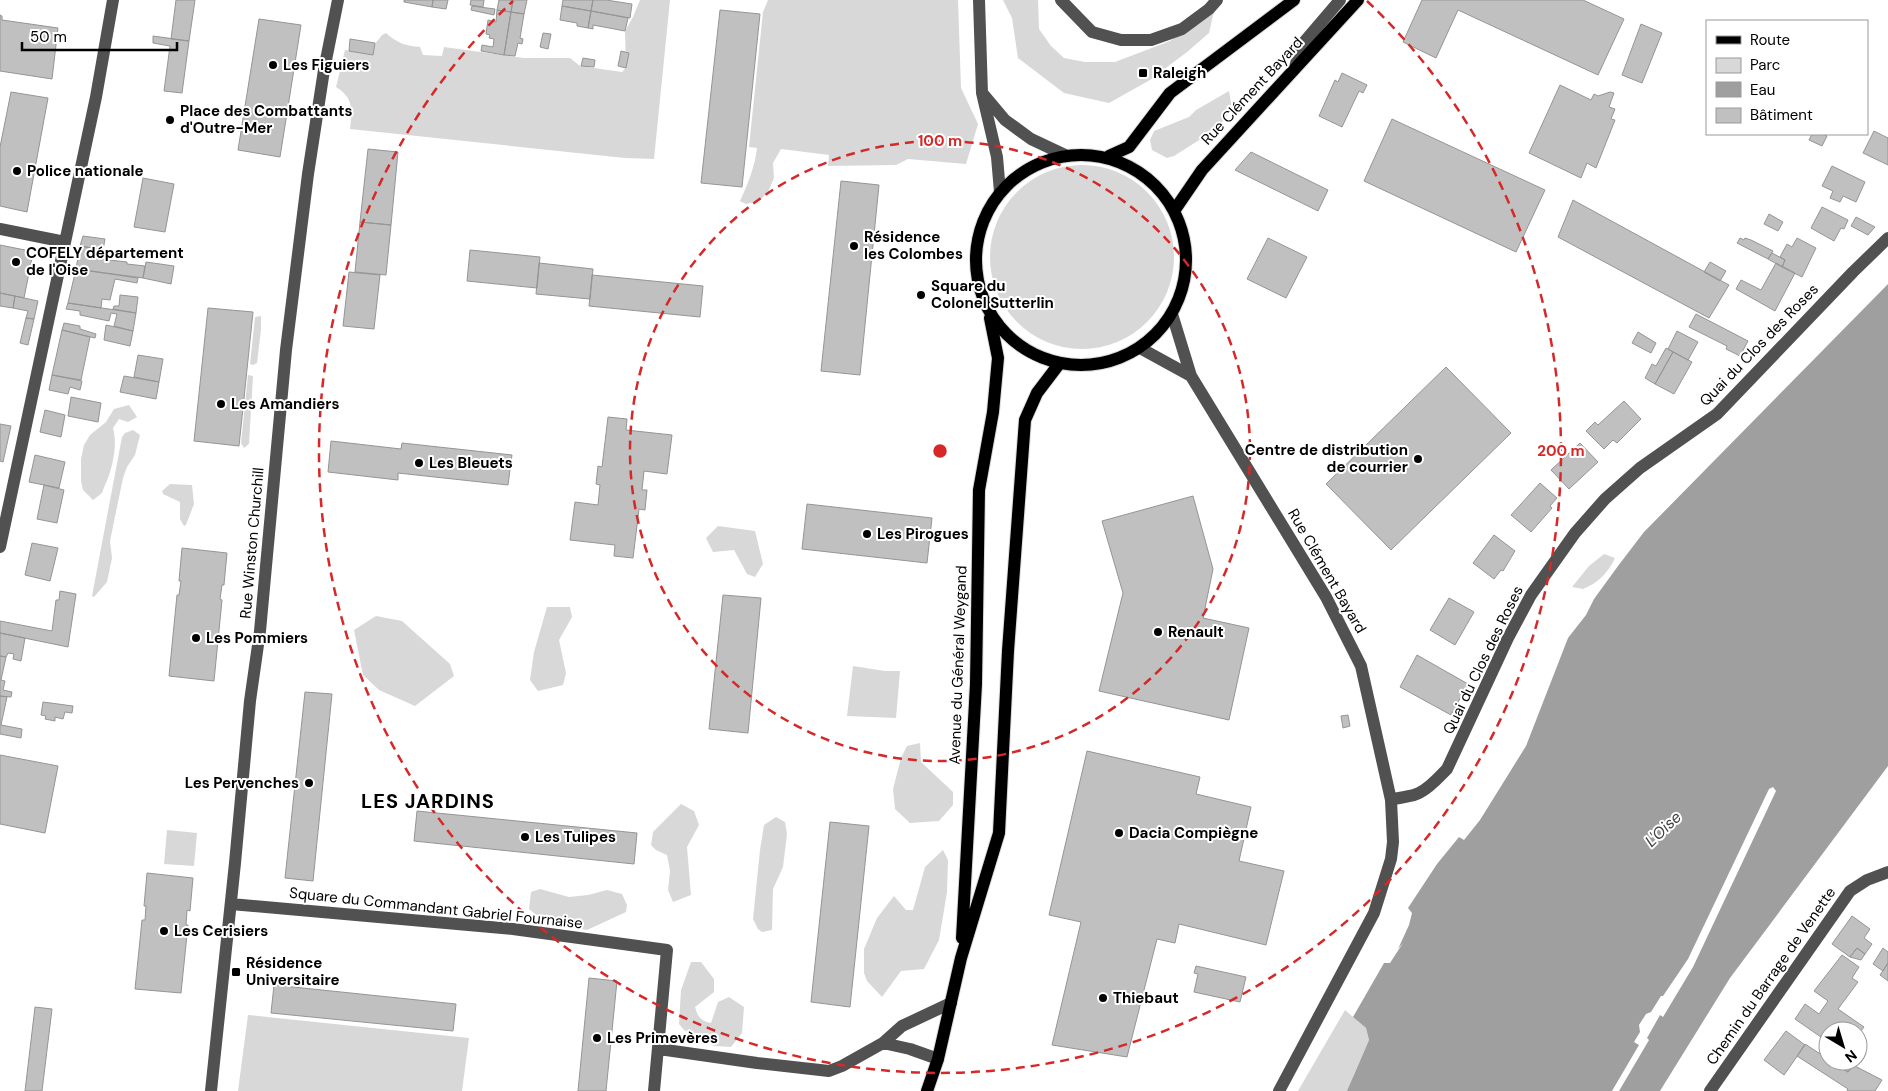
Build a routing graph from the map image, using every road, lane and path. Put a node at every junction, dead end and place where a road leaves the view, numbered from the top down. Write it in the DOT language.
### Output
graph roads {
  1 [pos="112,0"];
  2 [pos="338,0"];
  3 [pos="979,0"];
  4 [pos="1061,0"];
  5 [pos="1217,0"];
  6 [pos="1294,0"];
  7 [pos="1340,0"];
  8 [pos="1358,0"];
  9 [pos="1295,68"];
  10 [pos="982,93"];
  11 [pos="1065,155"];
  12 [pos="1109,156"];
  13 [pos="1000,192"];
  14 [pos="1176,208"];
  15 [pos="0,229"];
  16 [pos="1888,238"];
  17 [pos="65,242"];
  18 [pos="1172,314"];
  19 [pos="990,315"];
  20 [pos="1140,348"];
  21 [pos="1060,364"];
  22 [pos="1191,376"];
  23 [pos="0,547"];
  24 [pos="1391,800"];
  25 [pos="1888,872"];
  26 [pos="231,904"];
  27 [pos="961,958"];
  28 [pos="951,1003"];
  29 [pos="883,1043"];
  30 [pos="659,1049"];
  31 [pos="938,1059"];
  32 [pos="211,1091"];
  33 [pos="654,1091"];
  34 [pos="927,1091"];
  35 [pos="1279,1091"];
  36 [pos="1710,1091"];
  1 -- 17 [label="street"];
  2 -- 26 [label="street, Rue Winston Churchill"];
  3 -- 10 [label="street"];
  4 -- 5 [label="street"];
  6 -- 12 [label="main road"];
  7 -- 9 [label="street"];
  8 -- 9 [label="main road, Rue Clément Bayard"];
  9 -- 14 [label="main road, Rue Clément Bayard"];
  10 -- 11 [label="street"];
  10 -- 13 [label="street"];
  11 -- 12 [label="main road"];
  11 -- 13 [label="main road"];
  12 -- 14 [label="main road"];
  13 -- 19 [label="main road"];
  14 -- 18 [label="main road"];
  15 -- 17 [label="street"];
  16 -- 24 [label="street, Quai du Clos des Roses"];
  17 -- 23 [label="street"];
  18 -- 20 [label="main road"];
  18 -- 22 [label="street, Rue Clément Bayard"];
  19 -- 21 [label="main road"];
  19 -- 27 [label="main road, Avenue du Général Weygand"];
  20 -- 21 [label="main road"];
  20 -- 22 [label="street, Rue Clément Bayard"];
  21 -- 27 [label="main road, Avenue du Général Weygand"];
  22 -- 24 [label="street, Rue Clément Bayard"];
  24 -- 35 [label="street"];
  25 -- 36 [label="street, Chemin du Barrage de Venette"];
  26 -- 30 [label="street, Square du Commandant Gabriel Fournaise"];
  26 -- 32 [label="street, Rue Winston Churchill"];
  27 -- 28 [label="main road, Avenue du Général Weygand"];
  28 -- 29 [label="street"];
  28 -- 31 [label="main road, Avenue du Général Weygand"];
  29 -- 30 [label="street"];
  29 -- 31 [label="street"];
  30 -- 33 [label="street"];
  31 -- 34 [label="main road, Avenue du Général Weygand"];
}
